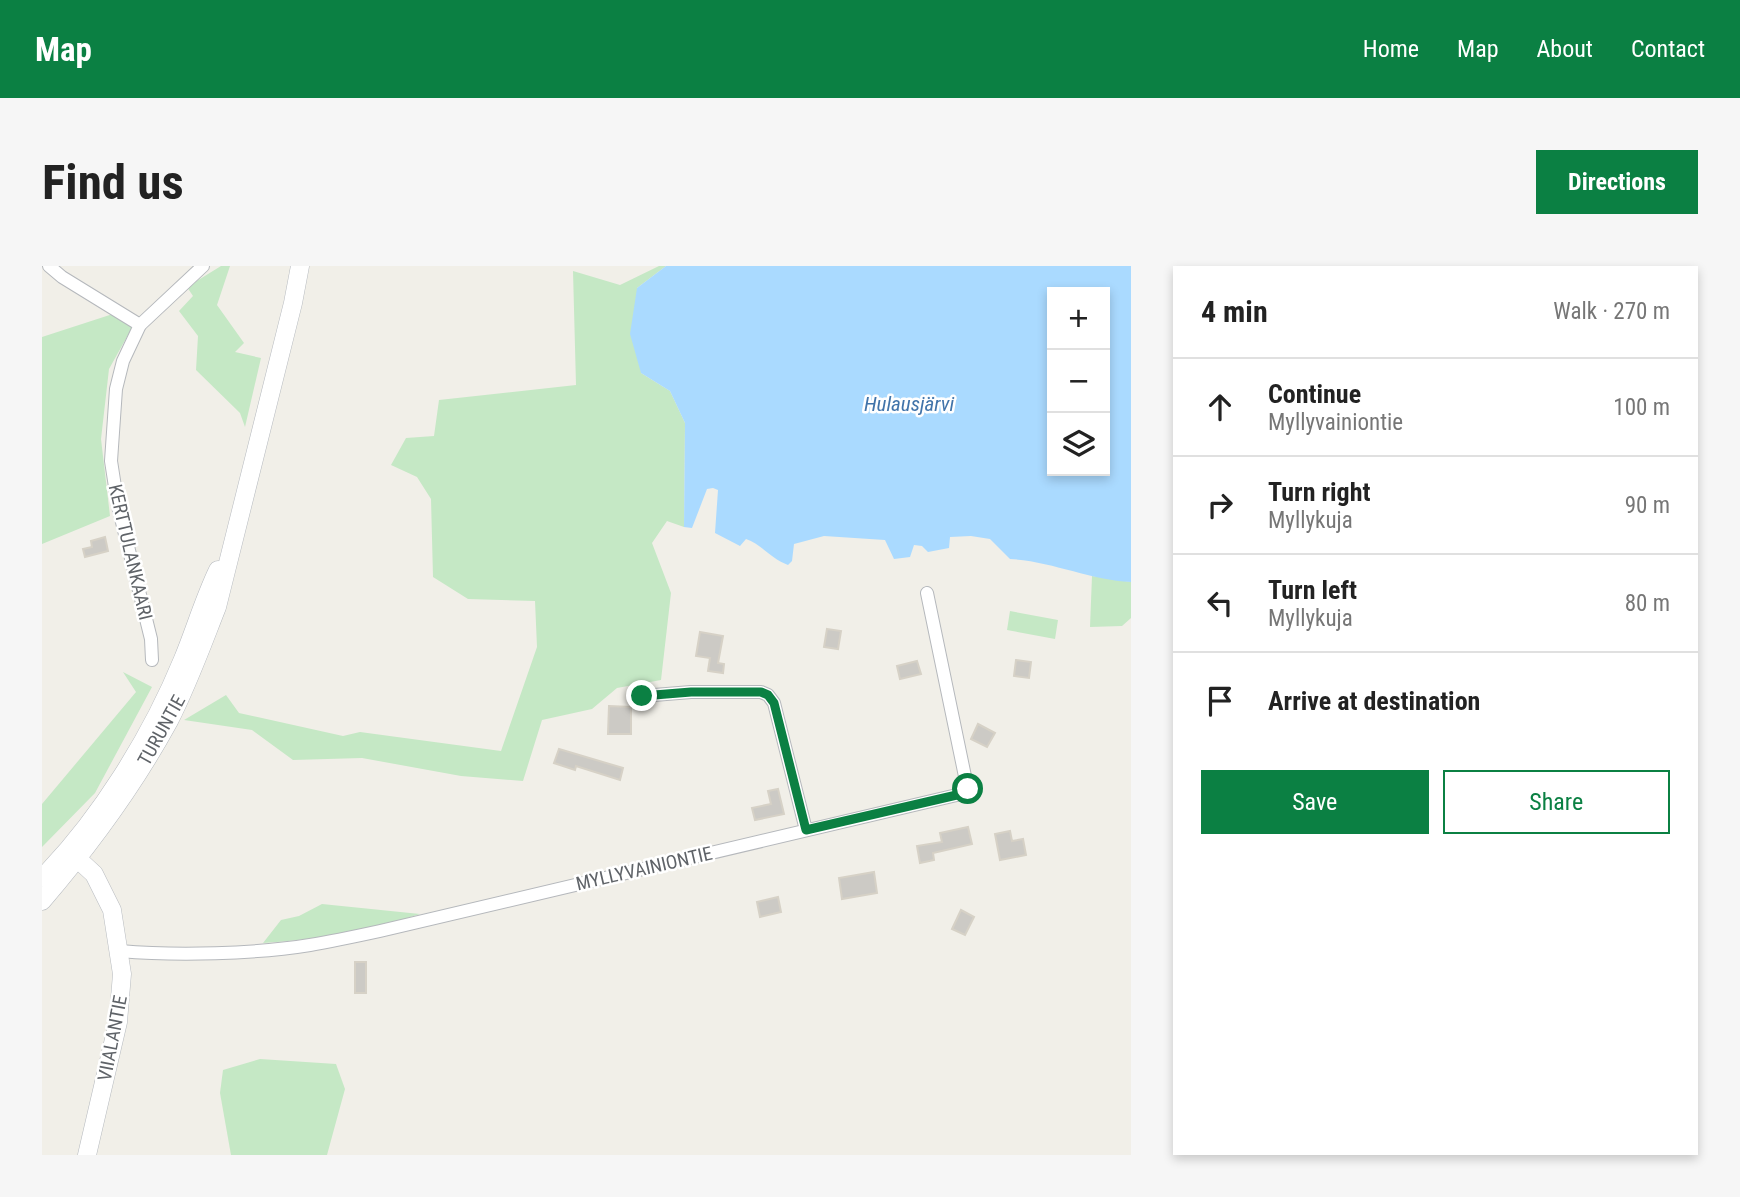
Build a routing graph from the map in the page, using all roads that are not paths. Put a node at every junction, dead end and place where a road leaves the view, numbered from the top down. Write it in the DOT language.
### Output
graph roads {
  1 [pos="49,266"];
  2 [pos="203,266"];
  3 [pos="300,266"];
  4 [pos="140,325"];
  5 [pos="927,593"];
  6 [pos="152,660"];
  7 [pos="642,696"];
  8 [pos="806,830"];
  9 [pos="73,855"];
  10 [pos="42,878"];
  11 [pos="42,901"];
  12 [pos="120,951"];
  13 [pos="87,1155"];
  1 -- 4 [label="street"];
  2 -- 4 [label="street, KERTTULANKAARI"];
  3 -- 9 [label="main road, TURUNTIE"];
  4 -- 6 [label="street, KERTTULANKAARI"];
  5 -- 8 [label="street, MYLLYVAINIONTIE"];
  7 -- 8 [label="street"];
  8 -- 12 [label="street, MYLLYVAINIONTIE"];
  9 -- 10 [label="main road, TURUNTIE"];
  9 -- 11 [label="main road, TURUNTIE"];
  9 -- 12 [label="main road, VIIALANTIE"];
  12 -- 13 [label="main road, VIIALANTIE"];
}
